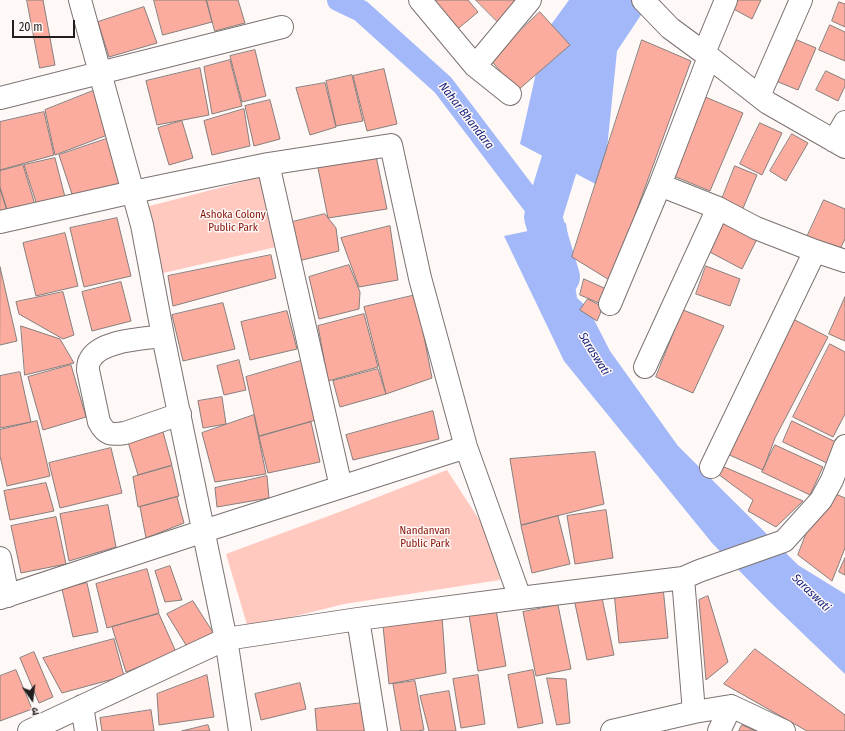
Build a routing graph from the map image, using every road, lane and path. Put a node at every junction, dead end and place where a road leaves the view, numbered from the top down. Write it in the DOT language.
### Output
graph roads {
  1 [pos="80,0"];
  2 [pos="420,0"];
  3 [pos="530,0"];
  4 [pos="643,0"];
  5 [pos="726,0"];
  6 [pos="802,0"];
  7 [pos="282,27"];
  8 [pos="706,55"];
  9 [pos="475,66"];
  10 [pos="100,73"];
  11 [pos="510,94"];
  12 [pos="759,96"];
  13 [pos="0,98"];
  14 [pos="845,122"];
  15 [pos="840,144"];
  16 [pos="268,164"];
  17 [pos="660,185"];
  18 [pos="133,192"];
  19 [pos="718,208"];
  20 [pos="0,222"];
  21 [pos="815,251"];
  22 [pos="845,261"];
  23 [pos="610,304"];
  24 [pos="163,336"];
  25 [pos="645,367"];
  26 [pos="180,414"];
  27 [pos="845,446"];
  28 [pos="466,447"];
  29 [pos="711,467"];
  30 [pos="839,483"];
  31 [pos="341,487"];
  32 [pos="204,531"];
  33 [pos="0,558"];
  34 [pos="691,575"];
  35 [pos="4,597"];
  36 [pos="520,598"];
  37 [pos="358,619"];
  38 [pos="226,639"];
  39 [pos="82,706"];
  40 [pos="731,706"];
  41 [pos="694,712"];
  42 [pos="28,731"];
  43 [pos="86,731"];
  44 [pos="240,731"];
  45 [pos="376,731"];
  46 [pos="612,731"];
  47 [pos="719,731"];
  48 [pos="784,731"];
  1 -- 10 [label="street"];
  2 -- 9 [label="street"];
  3 -- 9 [label="street"];
  4 -- 8 [label="street"];
  5 -- 8 [label="street"];
  6 -- 12 [label="street"];
  7 -- 10 [label="street"];
  8 -- 12 [label="street"];
  8 -- 17 [label="street"];
  9 -- 11 [label="street"];
  10 -- 13 [label="street"];
  10 -- 18 [label="street"];
  12 -- 15 [label="street"];
  14 -- 15 [label="street"];
  16 -- 18 [label="street"];
  16 -- 28 [label="street"];
  16 -- 31 [label="street"];
  17 -- 19 [label="street"];
  17 -- 23 [label="street"];
  18 -- 20 [label="street"];
  18 -- 24 [label="street"];
  19 -- 21 [label="street"];
  19 -- 25 [label="street"];
  21 -- 22 [label="street"];
  21 -- 29 [label="street"];
  24 -- 26 [label="street"];
  24 -- 26 [label="street"];
  26 -- 32 [label="street"];
  27 -- 30 [label="street"];
  28 -- 31 [label="street"];
  28 -- 36 [label="street"];
  30 -- 34 [label="street"];
  31 -- 32 [label="street"];
  32 -- 35 [label="street"];
  32 -- 38 [label="street"];
  33 -- 35 [label="street"];
  34 -- 36 [label="street"];
  34 -- 41 [label="street"];
  36 -- 37 [label="street"];
  37 -- 38 [label="street"];
  37 -- 45 [label="street"];
  38 -- 39 [label="street"];
  38 -- 44 [label="street"];
  39 -- 42 [label="street"];
  39 -- 43 [label="street"];
  40 -- 41 [label="street"];
  40 -- 47 [label="street"];
  40 -- 48 [label="street"];
  41 -- 46 [label="street"];
}
